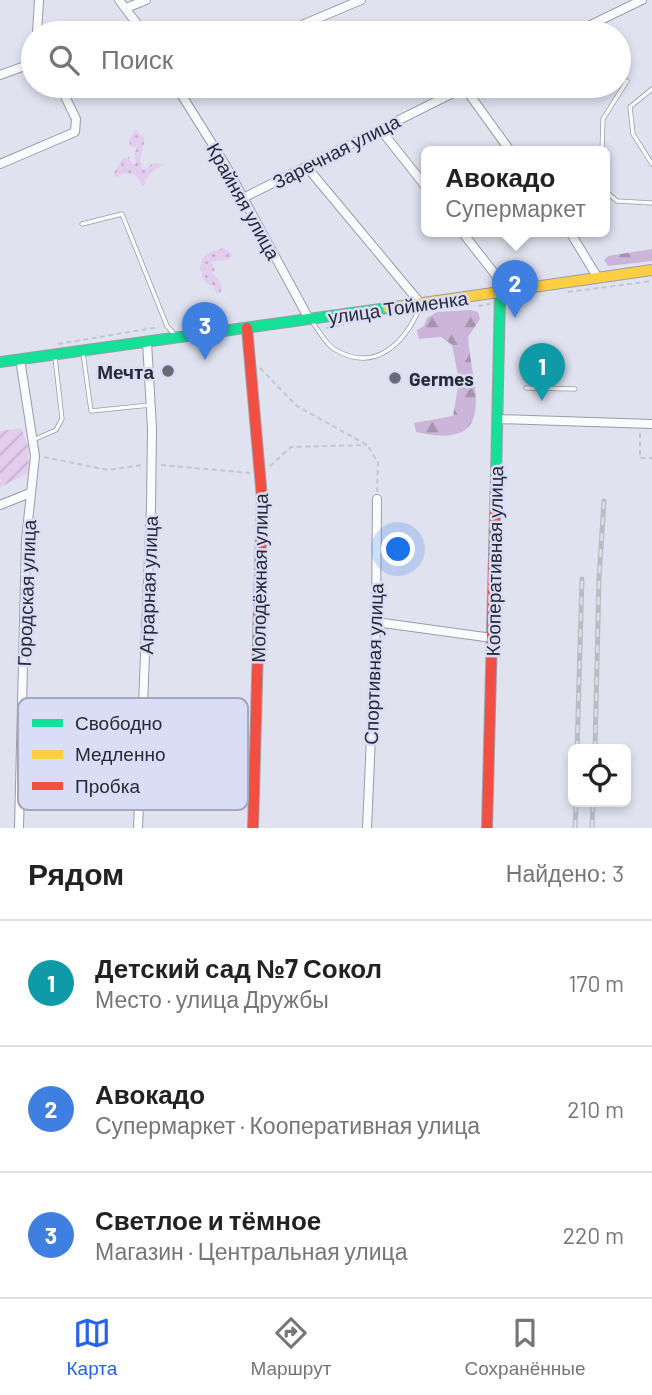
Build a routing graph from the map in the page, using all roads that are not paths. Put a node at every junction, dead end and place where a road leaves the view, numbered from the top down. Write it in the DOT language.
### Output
graph roads {
  1 [pos="38,0"];
  2 [pos="119,0"];
  3 [pos="146,0"];
  4 [pos="361,0"];
  5 [pos="642,0"];
  6 [pos="126,8"];
  7 [pos="37,21"];
  8 [pos="135,21"];
  9 [pos="311,21"];
  10 [pos="599,21"];
  11 [pos="21,67"];
  12 [pos="0,75"];
  13 [pos="652,89"];
  14 [pos="66,98"];
  15 [pos="184,98"];
  16 [pos="442,98"];
  17 [pos="474,98"];
  18 [pos="616,98"];
  19 [pos="380,129"];
  20 [pos="507,146"];
  21 [pos="602,146"];
  22 [pos="0,164"];
  23 [pos="652,164"];
  24 [pos="306,166"];
  25 [pos="421,181"];
  26 [pos="610,195"];
  27 [pos="243,198"];
  28 [pos="652,203"];
  29 [pos="82,224"];
  30 [pos="466,237"];
  31 [pos="575,237"];
  32 [pos="652,270"];
  33 [pos="598,278"];
  34 [pos="505,292"];
  35 [pos="421,304"];
  36 [pos="310,319"];
  37 [pos="247,328"];
  38 [pos="177,338"];
  39 [pos="147,342"];
  40 [pos="53,350"];
  41 [pos="83,351"];
  42 [pos="20,359"];
  43 [pos="0,362"];
  44 [pos="526,388"];
  45 [pos="575,389"];
  46 [pos="151,405"];
  47 [pos="497,419"];
  48 [pos="652,424"];
  49 [pos="33,440"];
  50 [pos="30,493"];
  51 [pos="377,499"];
  52 [pos="0,505"];
  53 [pos="376,622"];
  54 [pos="492,638"];
  55 [pos="22,698"];
  56 [pos="143,698"];
  57 [pos="19,810"];
  58 [pos="139,810"];
  59 [pos="19,828"];
  60 [pos="138,828"];
  61 [pos="253,828"];
  62 [pos="367,828"];
  63 [pos="487,828"];
  1 -- 7 [label="street"];
  2 -- 6 [label="street"];
  3 -- 6 [label="street"];
  4 -- 9 [label="street"];
  5 -- 10 [label="street"];
  6 -- 8 [label="street"];
  11 -- 12 [label="street"];
  13 -- 23 [label="lane"];
  14 -- 22 [label="street"];
  15 -- 27 [label="street, Крайняя улица"];
  16 -- 19 [label="street, Заречная улица"];
  17 -- 20 [label="street"];
  18 -- 21 [label="lane"];
  19 -- 24 [label="street, Заречная улица"];
  19 -- 25 [label="street"];
  24 -- 27 [label="street, Заречная улица"];
  24 -- 35 [label="street"];
  26 -- 28 [label="lane"];
  27 -- 36 [label="street, Крайняя улица"];
  29 -- 38 [label="lane"];
  30 -- 34 [label="street"];
  31 -- 33 [label="street"];
  32 -- 33 [label="street, улица Тойменка"];
  33 -- 34 [label="street, улица Тойменка"];
  34 -- 35 [label="street, улица Тойменка"];
  34 -- 47 [label="street, Кооперативная улица"];
  35 -- 36 [label="street, улица Тойменка"];
  35 -- 36 [label="lane"];
  36 -- 37 [label="street, улица Тойменка"];
  37 -- 38 [label="street, улица Тойменка"];
  37 -- 61 [label="street, Молодёжная улица"];
  38 -- 39 [label="street, улица Тойменка"];
  39 -- 41 [label="street, улица Тойменка"];
  39 -- 46 [label="street, Аграрная улица"];
  40 -- 41 [label="street, улица Тойменка"];
  40 -- 42 [label="street, улица Тойменка"];
  40 -- 49 [label="lane"];
  41 -- 46 [label="lane"];
  42 -- 43 [label="street, улица Тойменка"];
  42 -- 49 [label="street, Городская улица"];
  44 -- 45 [label="lane"];
  46 -- 56 [label="street, Аграрная улица"];
  47 -- 48 [label="street"];
  47 -- 54 [label="street, Кооперативная улица"];
  49 -- 50 [label="street, Городская улица"];
  50 -- 52 [label="street"];
  50 -- 55 [label="street, Городская улица"];
  51 -- 53 [label="street, Спортивная улица"];
  53 -- 54 [label="street"];
  53 -- 62 [label="street, Спортивная улица"];
  54 -- 63 [label="street, Кооперативная улица"];
  57 -- 59 [label="street, Городская улица"];
  58 -- 60 [label="street, Аграрная улица"];
}
